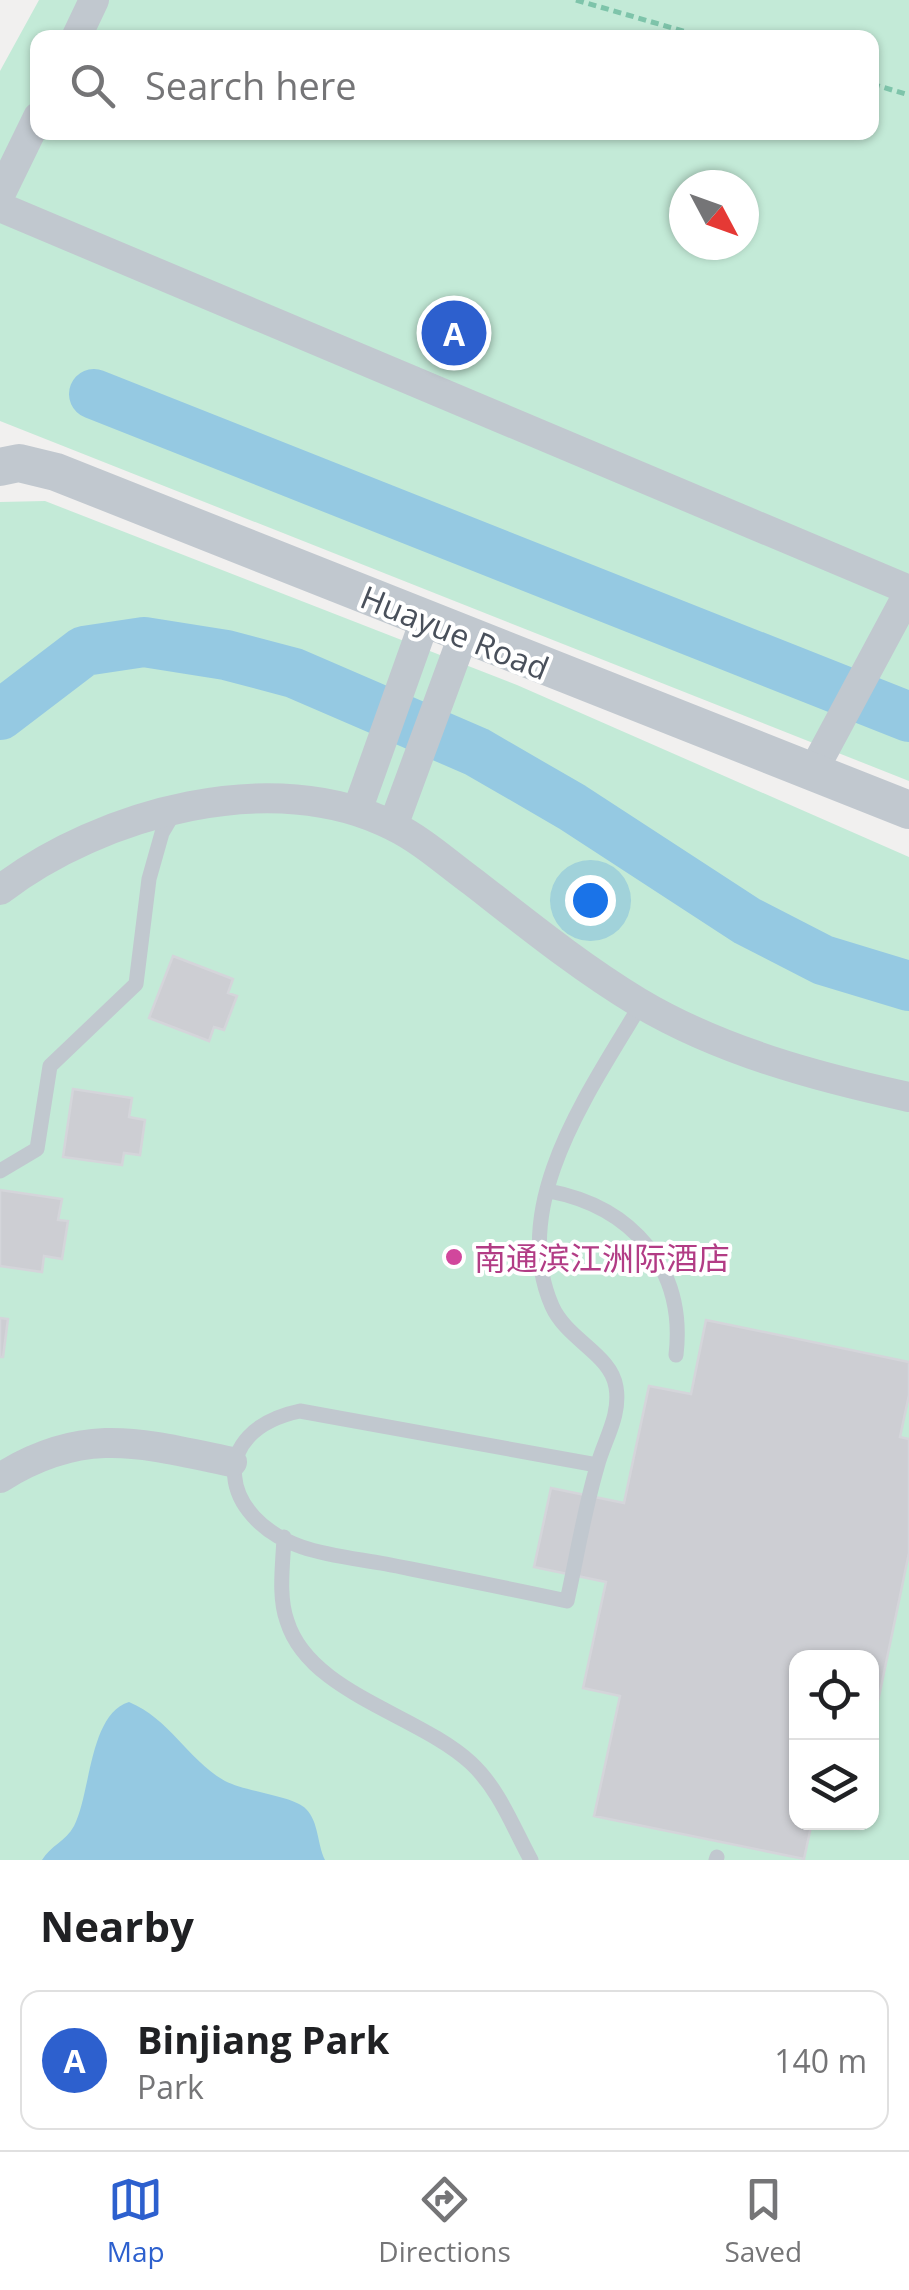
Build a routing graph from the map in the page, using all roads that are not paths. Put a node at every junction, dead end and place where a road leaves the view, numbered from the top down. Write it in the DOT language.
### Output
graph roads {
  1 [pos="94,0"];
  2 [pos="80,30"];
  3 [pos="30,133"];
  4 [pos="0,194"];
  5 [pos="0,206"];
  6 [pos="0,467"];
  7 [pos="909,591"];
  8 [pos="425,620"];
  9 [pos="463,636"];
  10 [pos="813,771"];
  11 [pos="176,810"];
  12 [pos="909,810"];
  13 [pos="358,811"];
  14 [pos="393,826"];
  15 [pos="0,890"];
  16 [pos="641,1004"];
  17 [pos="909,1097"];
  18 [pos="0,1170"];
  19 [pos="549,1191"];
  20 [pos="676,1356"];
  21 [pos="232,1462"];
  22 [pos="597,1465"];
  23 [pos="0,1478"];
  24 [pos="284,1538"];
  25 [pos="531,1860"];
  1 -- 2 [label="street"];
  3 -- 4 [label="street"];
  5 -- 7 [label="street"];
  6 -- 8 [label="street, Huayue Road"];
  7 -- 10 [label="street"];
  8 -- 9 [label="street, Huayue Road"];
  8 -- 13 [label="street"];
  9 -- 10 [label="street, Huayue Road"];
  9 -- 14 [label="street"];
  10 -- 12 [label="street, Huayue Road"];
  11 -- 13 [label="street"];
  11 -- 15 [label="street"];
  11 -- 18 [label="lane"];
  13 -- 14 [label="street"];
  14 -- 16 [label="street"];
  16 -- 17 [label="street"];
  16 -- 19 [label="lane"];
  19 -- 20 [label="lane"];
  19 -- 22 [label="lane"];
  21 -- 22 [label="lane"];
  21 -- 23 [label="street"];
  21 -- 24 [label="lane"];
  22 -- 24 [label="lane"];
  24 -- 25 [label="lane"];
}
